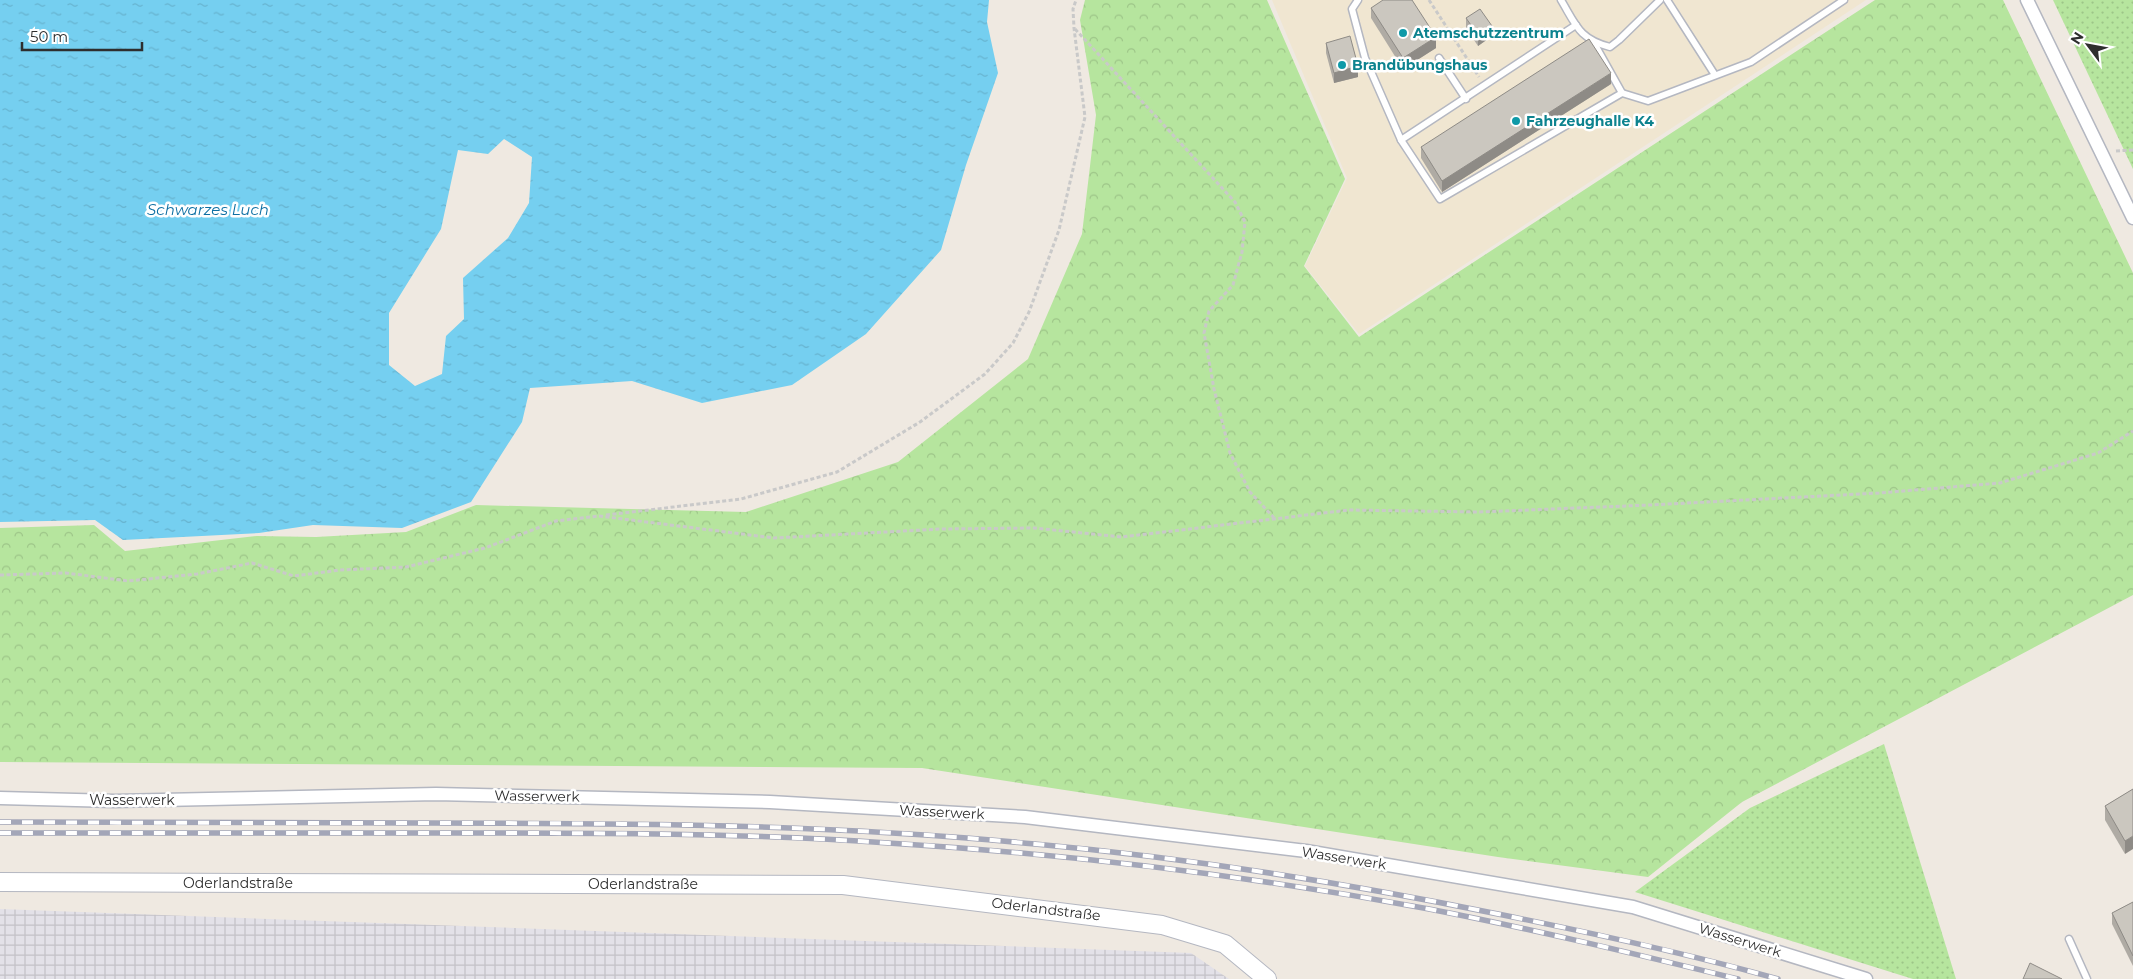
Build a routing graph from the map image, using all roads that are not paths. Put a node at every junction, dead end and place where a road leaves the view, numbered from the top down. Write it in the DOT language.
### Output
graph roads {
  1 [pos="1358,0"];
  2 [pos="1561,0"];
  3 [pos="1660,0"];
  4 [pos="1667,0"];
  5 [pos="1844,0"];
  6 [pos="2027,0"];
  7 [pos="1576,25"];
  8 [pos="1594,43"];
  9 [pos="1440,58"];
  10 [pos="1715,75"];
  11 [pos="1622,93"];
  12 [pos="1466,99"];
  13 [pos="1401,140"];
  14 [pos="2133,218"];
  15 [pos="0,798"];
  16 [pos="0,882"];
  17 [pos="2069,939"];
  18 [pos="1267,979"];
  19 [pos="1866,979"];
  20 [pos="2087,979"];
  1 -- 13 [label="lane"];
  2 -- 7 [label="lane"];
  3 -- 8 [label="lane"];
  4 -- 10 [label="lane"];
  5 -- 10 [label="lane"];
  6 -- 14 [label="street"];
  7 -- 8 [label="lane"];
  7 -- 12 [label="lane"];
  8 -- 11 [label="lane"];
  9 -- 12 [label="lane"];
  10 -- 11 [label="lane"];
  11 -- 13 [label="lane"];
  12 -- 13 [label="lane"];
  15 -- 19 [label="street, Wasserwerk"];
  16 -- 18 [label="street, Oderlandstraße"];
  17 -- 20 [label="lane"];
}
